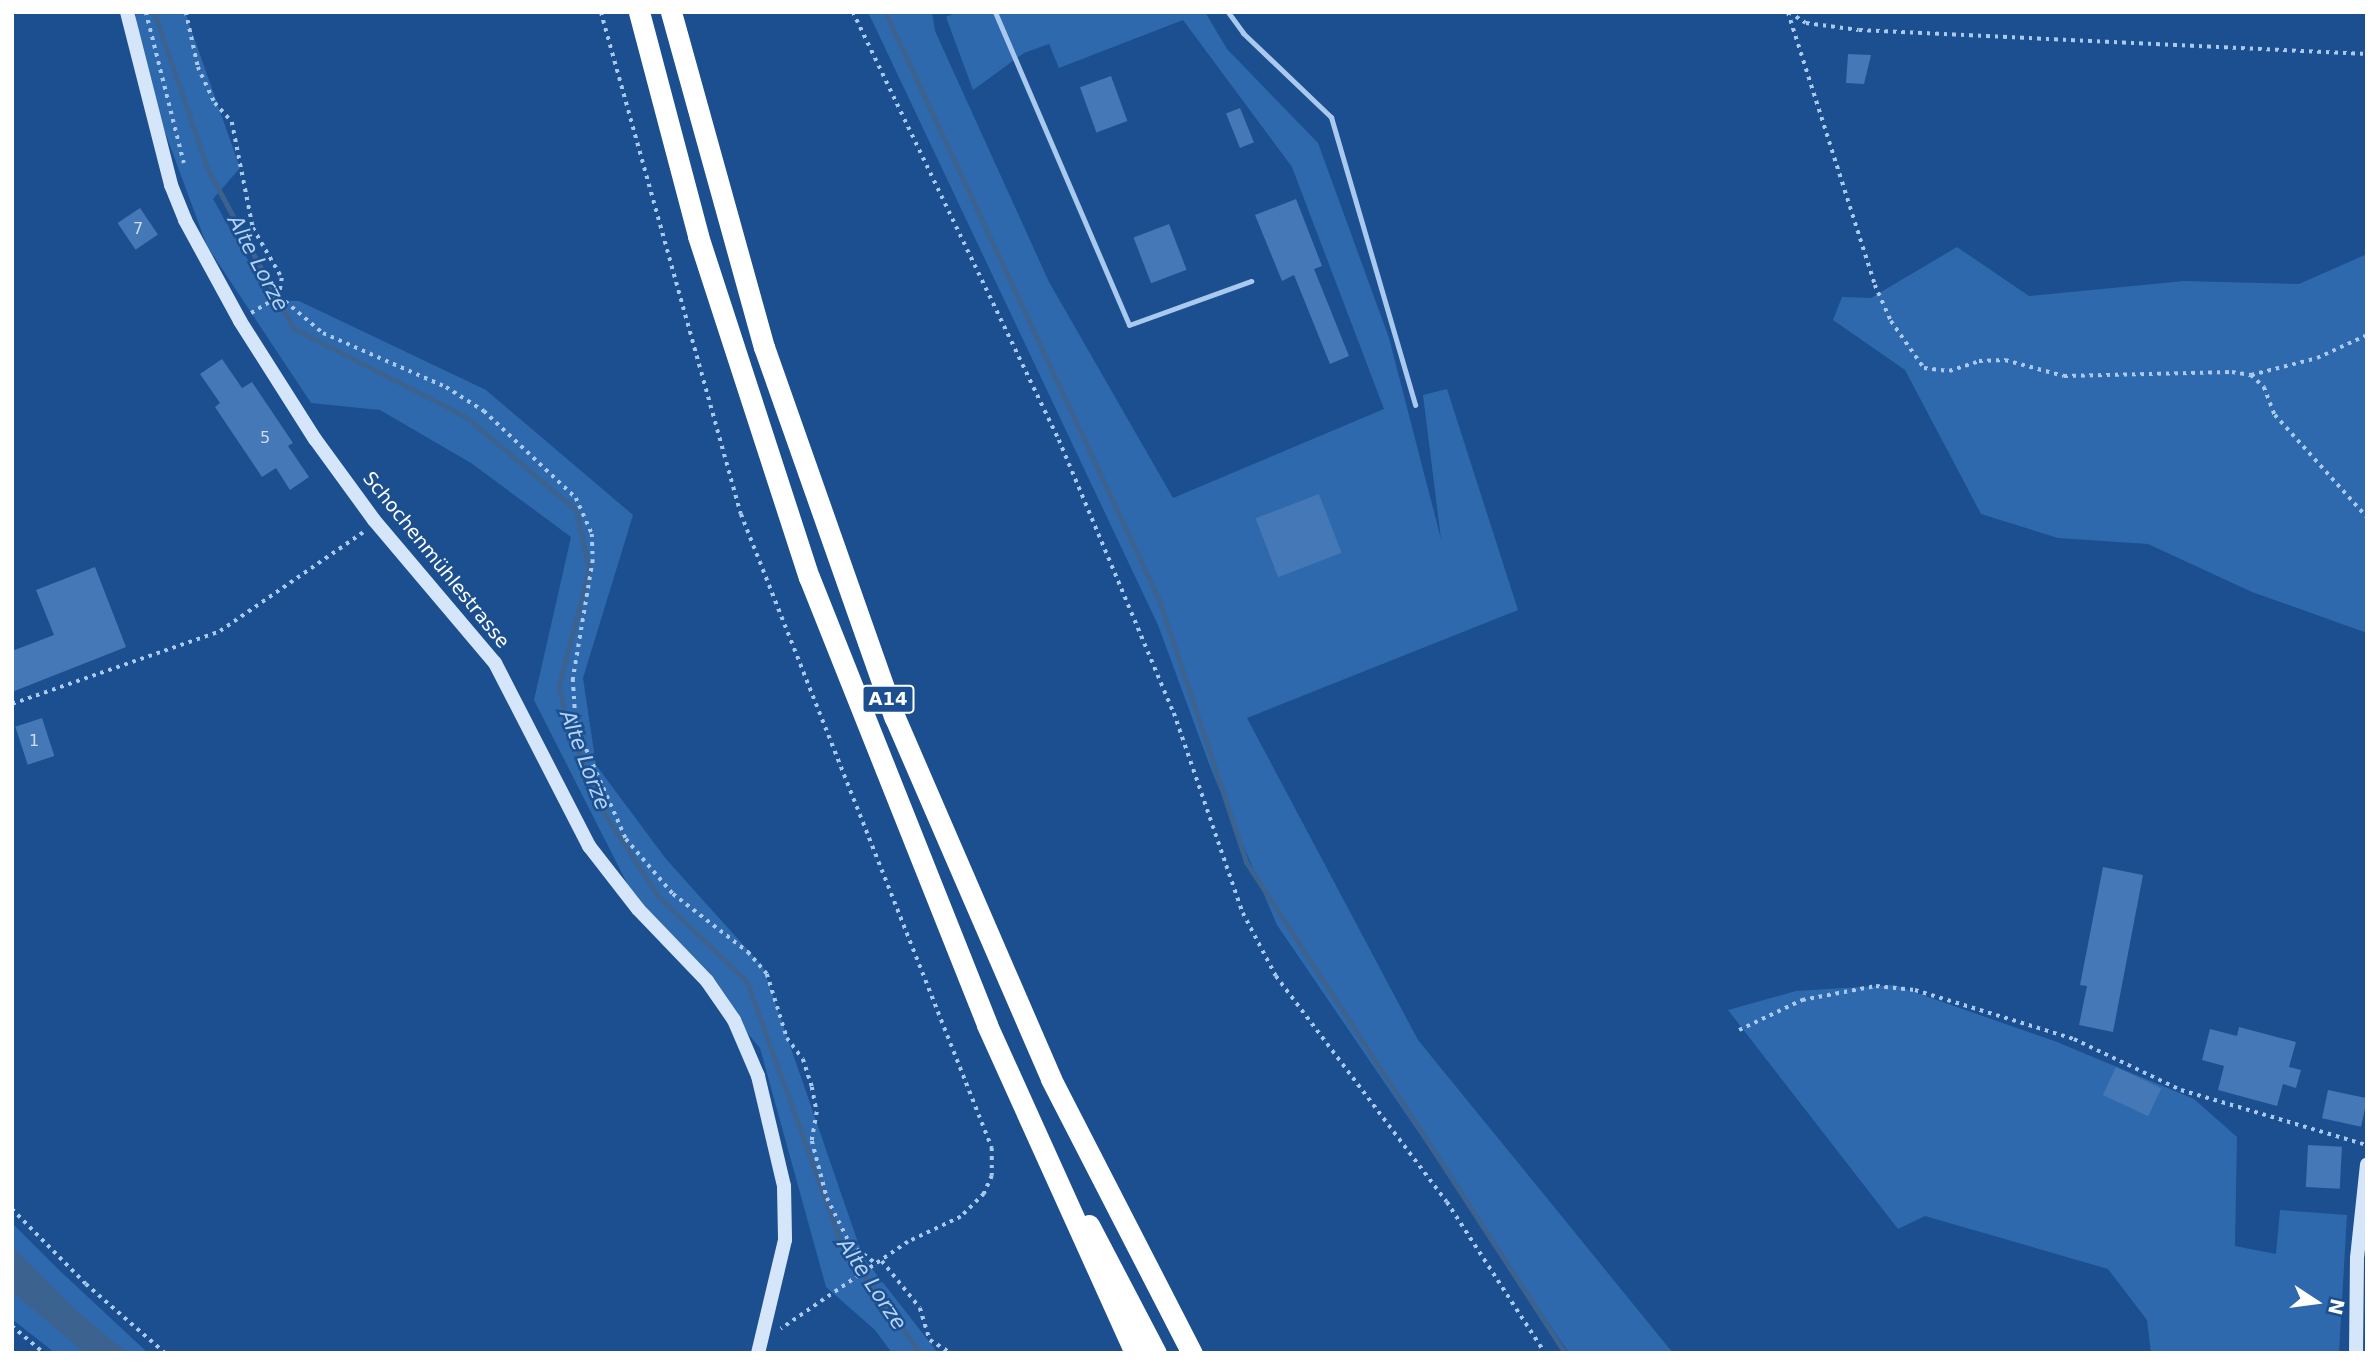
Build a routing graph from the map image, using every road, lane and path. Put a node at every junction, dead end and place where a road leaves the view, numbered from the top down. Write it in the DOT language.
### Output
graph roads {
  1 [pos="127,12"];
  2 [pos="146,12"];
  3 [pos="186,12"];
  4 [pos="601,12"];
  5 [pos="639,12"];
  6 [pos="671,12"];
  7 [pos="853,12"];
  8 [pos="995,12"];
  9 [pos="1228,12"];
  10 [pos="1789,12"];
  11 [pos="2367,54"];
  12 [pos="186,170"];
  13 [pos="1251,281"];
  14 [pos="279,296"];
  15 [pos="240,321"];
  16 [pos="2367,335"];
  17 [pos="2250,375"];
  18 [pos="1415,405"];
  19 [pos="2367,517"];
  20 [pos="374,520"];
  21 [pos="12,704"];
  22 [pos="939,903"];
  23 [pos="1739,1030"];
  24 [pos="2367,1145"];
  25 [pos="2367,1165"];
  26 [pos="12,1209"];
  27 [pos="882,1261"];
  28 [pos="877,1264"];
  29 [pos="12,1326"];
  30 [pos="760,1345"];
  31 [pos="44,1353"];
  32 [pos="164,1353"];
  33 [pos="951,1353"];
  34 [pos="1135,1353"];
  35 [pos="1156,1353"];
  36 [pos="1192,1353"];
  37 [pos="1545,1353"];
  38 [pos="2356,1353"];
  1 -- 15 [label="street, Schochenmühlestrasse"];
  2 -- 12 [label="path"];
  3 -- 14 [label="path"];
  4 -- 27 [label="path"];
  5 -- 22 [label="highway, A14"];
  6 -- 36 [label="highway, A14"];
  7 -- 37 [label="path"];
  8 -- 13 [label="lane"];
  9 -- 18 [label="lane"];
  10 -- 11 [label="path"];
  10 -- 17 [label="path"];
  14 -- 15 [label="path"];
  14 -- 28 [label="path"];
  15 -- 20 [label="street, Schochenmühlestrasse"];
  16 -- 17 [label="path"];
  17 -- 19 [label="path"];
  20 -- 21 [label="path"];
  20 -- 30 [label="street, Schochenmühlestrasse"];
  22 -- 34 [label="highway"];
  22 -- 35 [label="highway, A14"];
  23 -- 24 [label="path"];
  25 -- 38 [label="street"];
  26 -- 32 [label="path"];
  27 -- 28 [label="path"];
  27 -- 33 [label="path"];
  28 -- 30 [label="path"];
  29 -- 31 [label="path"];
}
